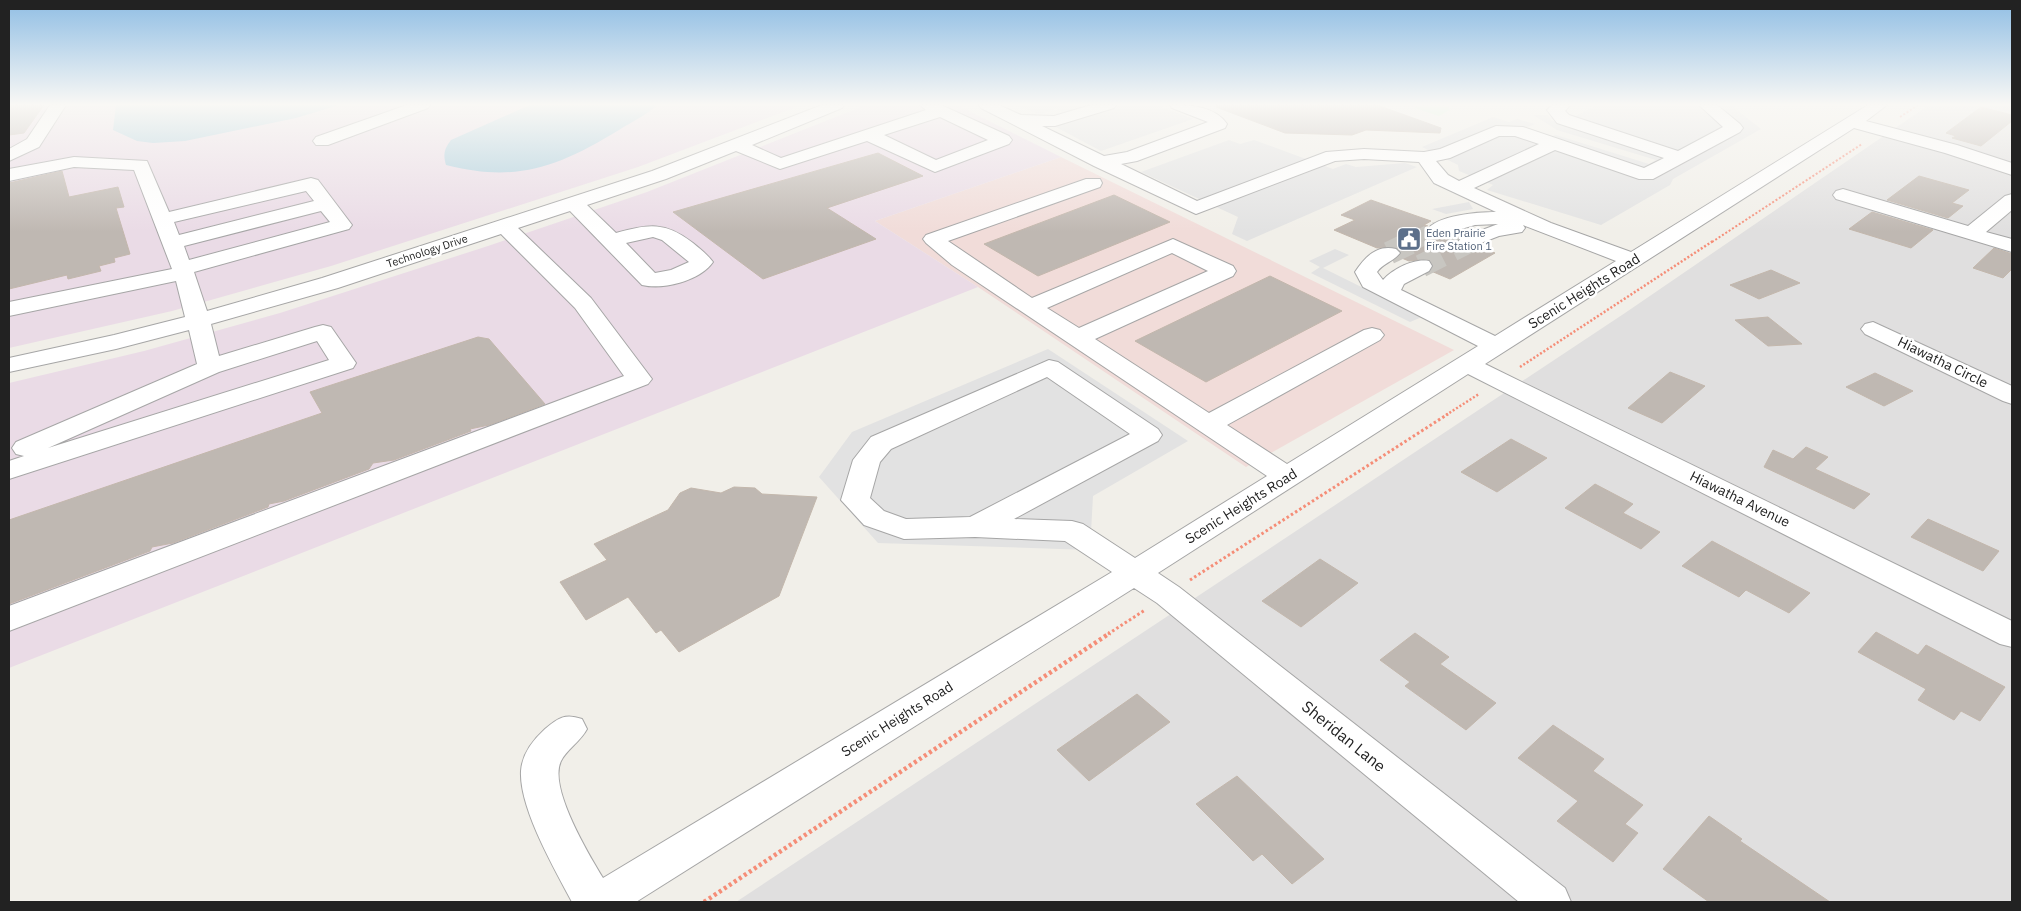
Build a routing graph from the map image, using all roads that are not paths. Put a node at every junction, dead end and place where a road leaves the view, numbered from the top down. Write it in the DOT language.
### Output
graph roads {
  1 [pos="24,148"];
  2 [pos="731,148"];
  3 [pos="744,148"];
  4 [pos="831,148"];
  5 [pos="895,148"];
  6 [pos="984,148"];
  7 [pos="1071,148"];
  8 [pos="1123,148"];
  9 [pos="1459,148"];
  10 [pos="1546,148"];
  11 [pos="1564,148"];
  12 [pos="1650,148"];
  13 [pos="1697,148"];
  14 [pos="1812,148"];
  15 [pos="1957,148"];
  16 [pos="9,156"];
  17 [pos="1424,157"];
  18 [pos="1679,157"];
  19 [pos="1100,162"];
  20 [pos="2012,169"];
  21 [pos="9,175"];
  22 [pos="1093,183"];
  23 [pos="1458,188"];
  24 [pos="1843,196"];
  25 [pos="2012,200"];
  26 [pos="326,204"];
  27 [pos="575,204"];
  28 [pos="163,219"];
  29 [pos="505,226"];
  30 [pos="1544,227"];
  31 [pos="1437,230"];
  32 [pos="1971,234"];
  33 [pos="612,241"];
  34 [pos="1468,242"];
  35 [pos="173,244"];
  36 [pos="2012,246"];
  37 [pos="1389,253"];
  38 [pos="1634,260"];
  39 [pos="1421,266"];
  40 [pos="184,270"];
  41 [pos="1391,294"];
  42 [pos="1030,307"];
  43 [pos="9,309"];
  44 [pos="197,321"];
  45 [pos="1873,329"];
  46 [pos="1372,335"];
  47 [pos="1077,338"];
  48 [pos="1497,346"];
  49 [pos="1467,364"];
  50 [pos="9,365"];
  51 [pos="210,367"];
  52 [pos="2012,396"];
  53 [pos="1207,425"];
  54 [pos="9,456"];
  55 [pos="9,470"];
  56 [pos="1287,477"];
  57 [pos="1046,490"];
  58 [pos="975,527"];
  59 [pos="1072,531"];
  60 [pos="1136,572"];
  61 [pos="9,620"];
  62 [pos="2012,635"];
  63 [pos="569,729"];
  64 [pos="594,902"];
  65 [pos="600,902"];
  66 [pos="1550,902"];
  1 -- 16 [label="street"];
  2 -- 27 [label="street, Technology Drive"];
  3 -- 4 [label="street"];
  5 -- 6 [label="street"];
  7 -- 19 [label="street"];
  8 -- 19 [label="street"];
  9 -- 17 [label="street"];
  10 -- 23 [label="street"];
  11 -- 18 [label="street"];
  12 -- 18 [label="street"];
  13 -- 18 [label="street"];
  14 -- 38 [label="street, Scenic Heights Road"];
  15 -- 20 [label="street"];
  17 -- 19 [label="street"];
  17 -- 23 [label="street"];
  21 -- 28 [label="street"];
  22 -- 42 [label="street"];
  23 -- 30 [label="street"];
  24 -- 32 [label="street"];
  25 -- 32 [label="street"];
  26 -- 28 [label="street"];
  26 -- 35 [label="street"];
  26 -- 40 [label="street"];
  27 -- 29 [label="street, Technology Drive"];
  27 -- 33 [label="street"];
  28 -- 35 [label="street"];
  29 -- 44 [label="street, Technology Drive"];
  29 -- 61 [label="street"];
  30 -- 31 [label="street"];
  30 -- 34 [label="street"];
  30 -- 38 [label="street"];
  32 -- 36 [label="street"];
  35 -- 40 [label="street"];
  37 -- 41 [label="street"];
  38 -- 48 [label="street, Scenic Heights Road"];
  39 -- 41 [label="street"];
  40 -- 43 [label="street"];
  40 -- 44 [label="street"];
  41 -- 48 [label="street"];
  42 -- 47 [label="street"];
  42 -- 47 [label="street"];
  44 -- 50 [label="street, Technology Drive"];
  44 -- 51 [label="street"];
  45 -- 52 [label="street, Hiawatha Circle"];
  46 -- 53 [label="street"];
  47 -- 53 [label="street"];
  48 -- 49 [label="street, Scenic Heights Road"];
  49 -- 56 [label="street, Scenic Heights Road"];
  49 -- 62 [label="street, Hiawatha Avenue"];
  51 -- 54 [label="street"];
  51 -- 55 [label="street"];
  53 -- 56 [label="street"];
  56 -- 60 [label="street, Scenic Heights Road"];
  57 -- 58 [label="street"];
  57 -- 58 [label="street"];
  57 -- 59 [label="street"];
  58 -- 59 [label="street"];
  59 -- 60 [label="street, Sheridan Lane"];
  60 -- 65 [label="street, Scenic Heights Road"];
  60 -- 66 [label="street, Sheridan Lane"];
  63 -- 64 [label="street"];
}
